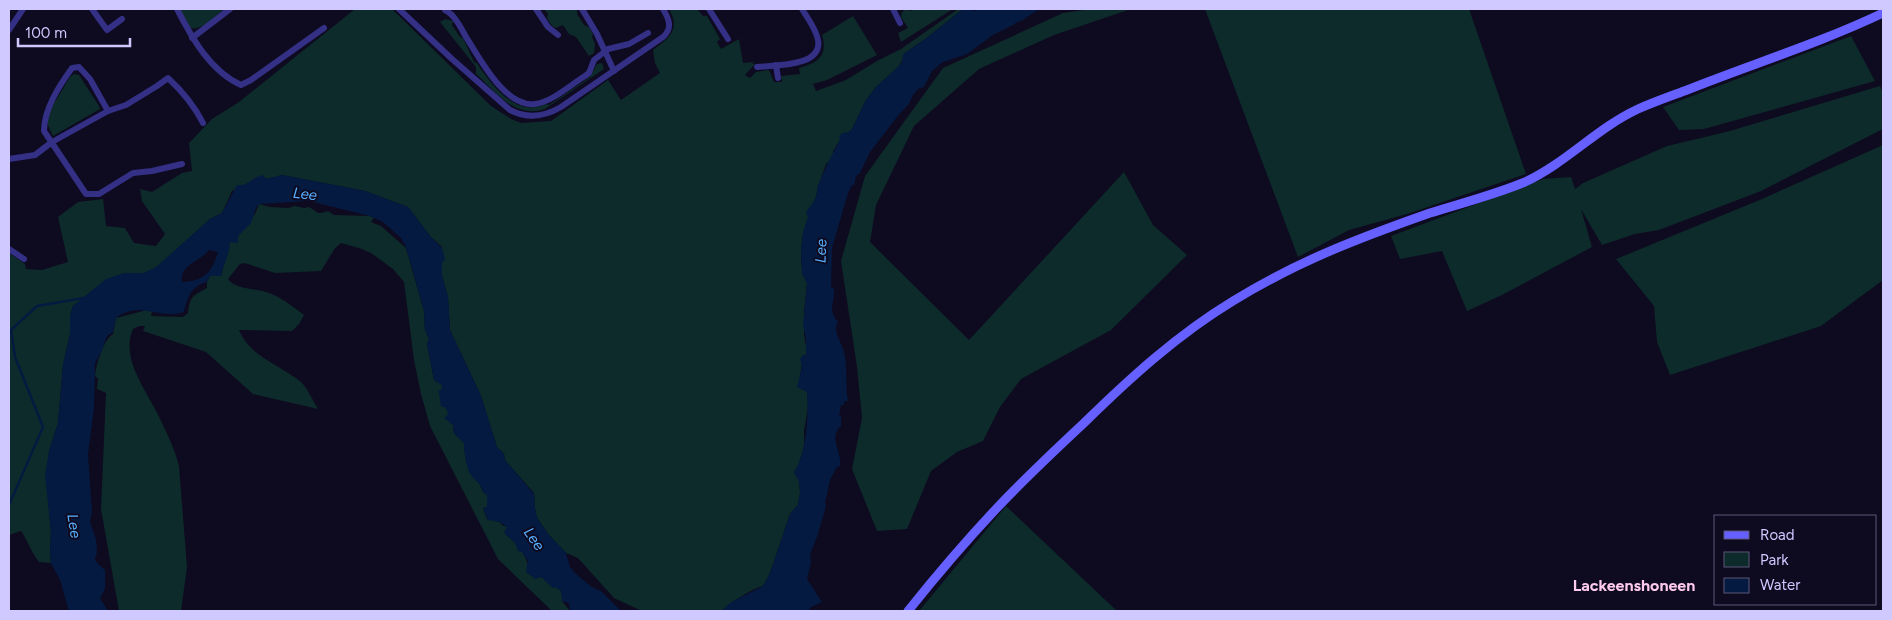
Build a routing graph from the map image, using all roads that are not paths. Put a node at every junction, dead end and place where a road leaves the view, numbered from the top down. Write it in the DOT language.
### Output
graph roads {
  1 [pos="23,9"];
  2 [pos="92,9"];
  3 [pos="177,9"];
  4 [pos="230,9"];
  5 [pos="400,9"];
  6 [pos="536,9"];
  7 [pos="582,9"];
  8 [pos="663,9"];
  9 [pos="709,9"];
  10 [pos="802,9"];
  11 [pos="445,10"];
  12 [pos="895,10"];
  13 [pos="1883,13"];
  14 [pos="122,18"];
  15 [pos="900,23"];
  16 [pos="324,28"];
  17 [pos="9,30"];
  18 [pos="648,32"];
  19 [pos="558,35"];
  20 [pos="192,38"];
  21 [pos="728,39"];
  22 [pos="604,52"];
  23 [pos="776,65"];
  24 [pos="757,67"];
  25 [pos="614,71"];
  26 [pos="778,78"];
  27 [pos="108,111"];
  28 [pos="203,123"];
  29 [pos="52,142"];
  30 [pos="9,159"];
  31 [pos="182,164"];
  32 [pos="9,249"];
  33 [pos="24,259"];
  34 [pos="908,611"];
  1 -- 17 [label="street"];
  2 -- 14 [label="street"];
  3 -- 20 [label="street"];
  4 -- 20 [label="street"];
  5 -- 25 [label="street"];
  6 -- 19 [label="street"];
  7 -- 22 [label="street"];
  8 -- 25 [label="street"];
  9 -- 21 [label="street"];
  10 -- 23 [label="street"];
  11 -- 22 [label="street"];
  12 -- 15 [label="street"];
  13 -- 34 [label="main road"];
  16 -- 20 [label="street"];
  18 -- 22 [label="street"];
  22 -- 25 [label="street"];
  23 -- 24 [label="street"];
  23 -- 26 [label="street"];
  27 -- 28 [label="street"];
  27 -- 29 [label="street"];
  27 -- 29 [label="street"];
  29 -- 30 [label="street"];
  29 -- 31 [label="street"];
  32 -- 33 [label="street"];
}
